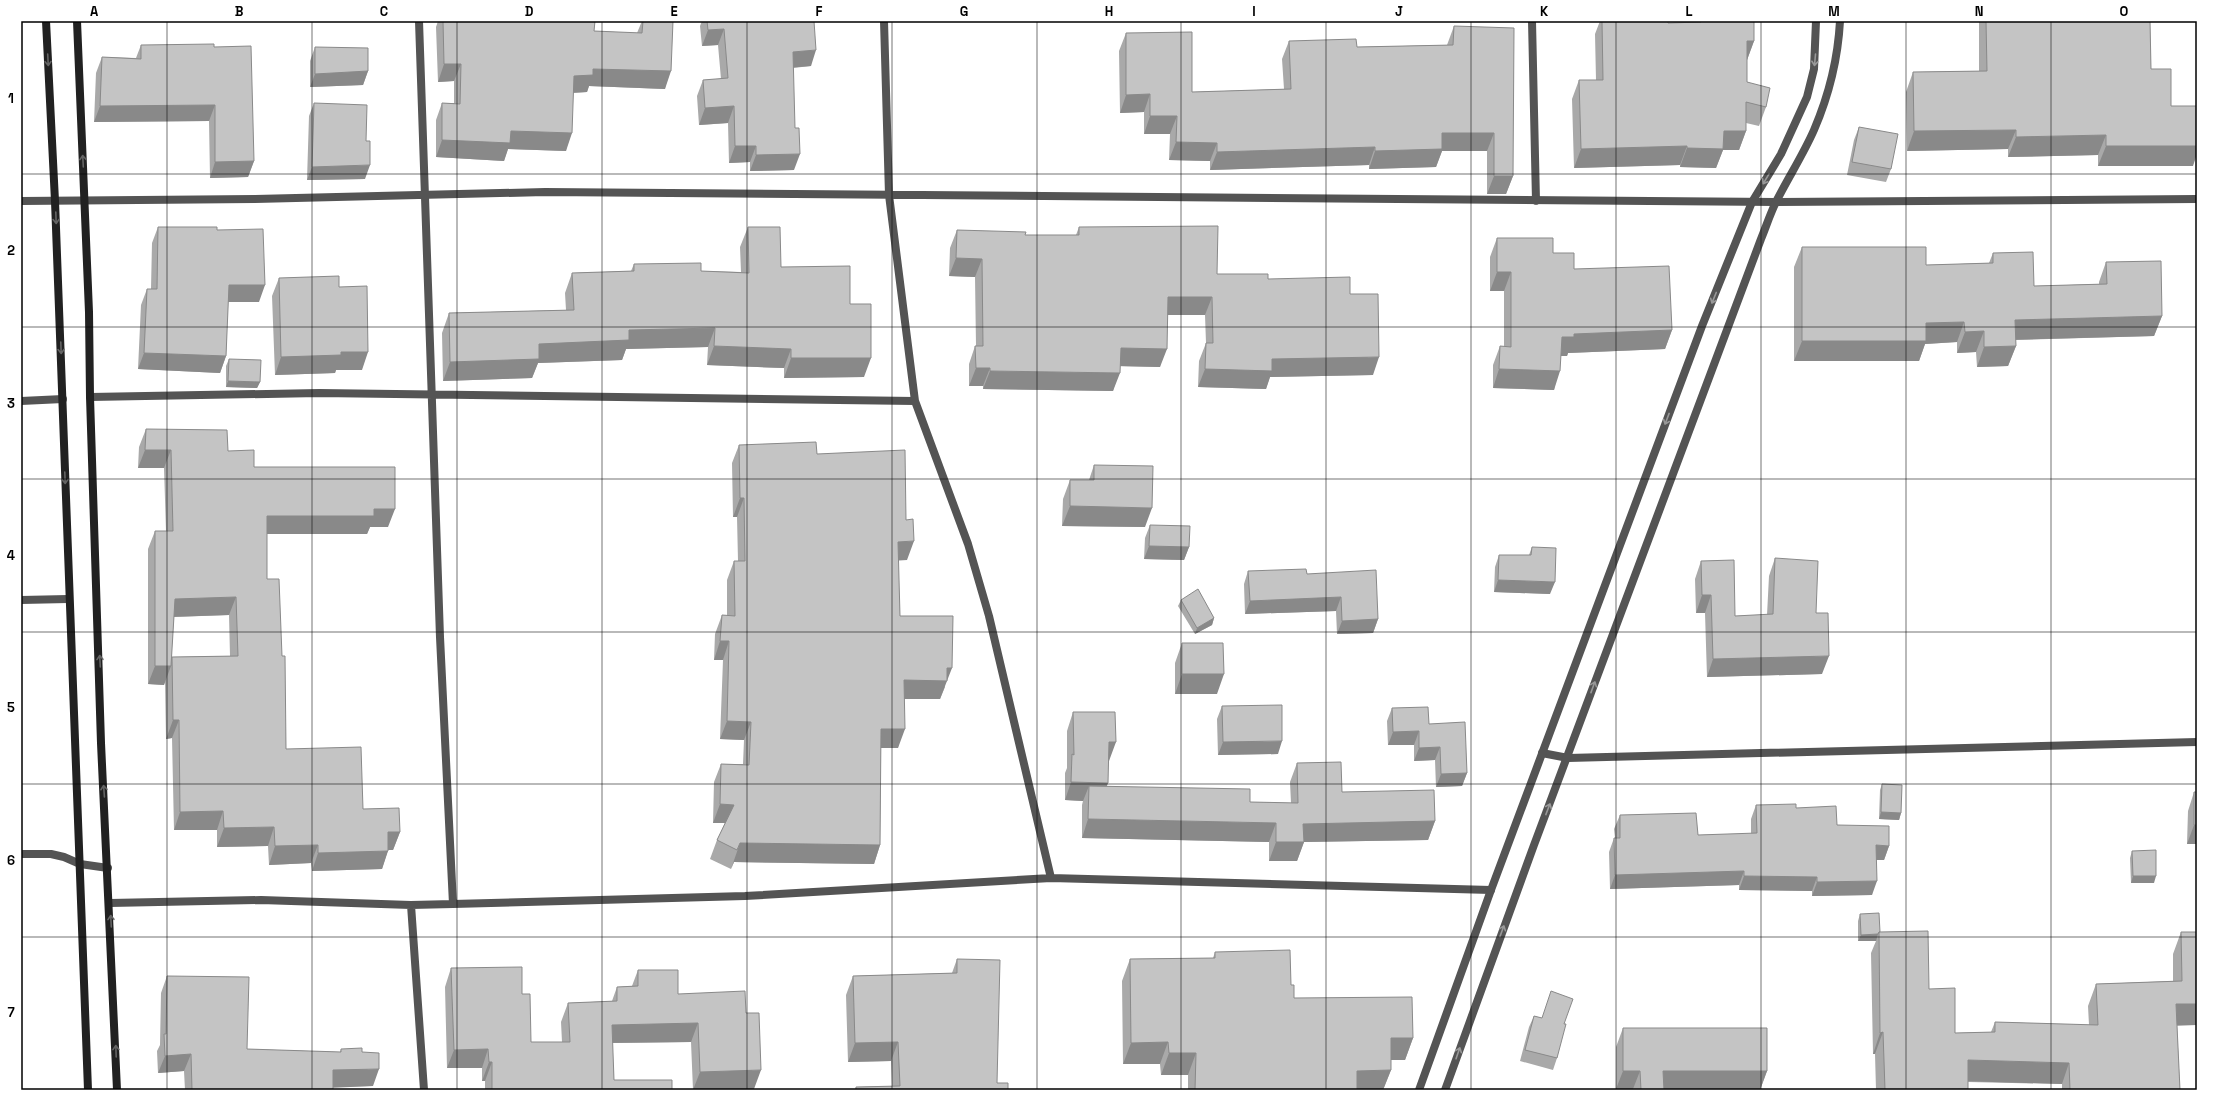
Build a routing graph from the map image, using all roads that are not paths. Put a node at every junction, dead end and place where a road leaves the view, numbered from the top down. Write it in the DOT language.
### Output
graph roads {
  1 [pos="46,21"];
  2 [pos="77,21"];
  3 [pos="420,21"];
  4 [pos="884,21"];
  5 [pos="1532,21"];
  6 [pos="1816,21"];
  7 [pos="1840,21"];
  8 [pos="425,194"];
  9 [pos="889,195"];
  10 [pos="2197,199"];
  11 [pos="85,200"];
  12 [pos="21,201"];
  13 [pos="55,201"];
  14 [pos="1536,201"];
  15 [pos="1752,202"];
  16 [pos="1776,202"];
  17 [pos="433,395"];
  18 [pos="90,397"];
  19 [pos="63,399"];
  20 [pos="21,401"];
  21 [pos="915,402"];
  22 [pos="68,599"];
  23 [pos="21,600"];
  24 [pos="2197,742"];
  25 [pos="1542,754"];
  26 [pos="1568,758"];
  27 [pos="21,854"];
  28 [pos="80,864"];
  29 [pos="108,868"];
  30 [pos="1051,878"];
  31 [pos="1491,890"];
  32 [pos="110,903"];
  33 [pos="453,904"];
  34 [pos="412,905"];
  35 [pos="88,1090"];
  36 [pos="117,1090"];
  37 [pos="424,1090"];
  38 [pos="1419,1090"];
  39 [pos="1445,1090"];
  1 -- 13 [label="main road, one-way"];
  11 -- 2 [label="main road, one-way"];
  3 -- 8 [label="street"];
  4 -- 9 [label="street"];
  5 -- 14 [label="street"];
  6 -- 15 [label="street, one-way"];
  7 -- 16 [label="street"];
  8 -- 9 [label="street"];
  8 -- 11 [label="street"];
  8 -- 17 [label="street"];
  9 -- 14 [label="street"];
  9 -- 21 [label="street"];
  10 -- 16 [label="street"];
  11 -- 13 [label="street"];
  11 -- 18 [label="main road"];
  12 -- 13 [label="street"];
  13 -- 19 [label="main road, one-way"];
  14 -- 15 [label="street"];
  15 -- 16 [label="street"];
  15 -- 25 [label="street, one-way"];
  26 -- 16 [label="street, one-way"];
  17 -- 18 [label="street"];
  17 -- 21 [label="street"];
  17 -- 33 [label="street"];
  29 -- 18 [label="main road, one-way"];
  19 -- 20 [label="street"];
  19 -- 22 [label="main road, one-way"];
  21 -- 30 [label="street"];
  22 -- 23 [label="street"];
  22 -- 28 [label="main road"];
  24 -- 26 [label="street"];
  25 -- 26 [label="street"];
  25 -- 31 [label="street"];
  39 -- 26 [label="street, one-way"];
  27 -- 28 [label="street"];
  28 -- 29 [label="street"];
  28 -- 35 [label="main road"];
  29 -- 32 [label="main road"];
  30 -- 31 [label="street"];
  30 -- 33 [label="street"];
  31 -- 38 [label="street"];
  32 -- 34 [label="street"];
  36 -- 32 [label="main road, one-way"];
  33 -- 34 [label="street"];
  34 -- 37 [label="street"];
}
